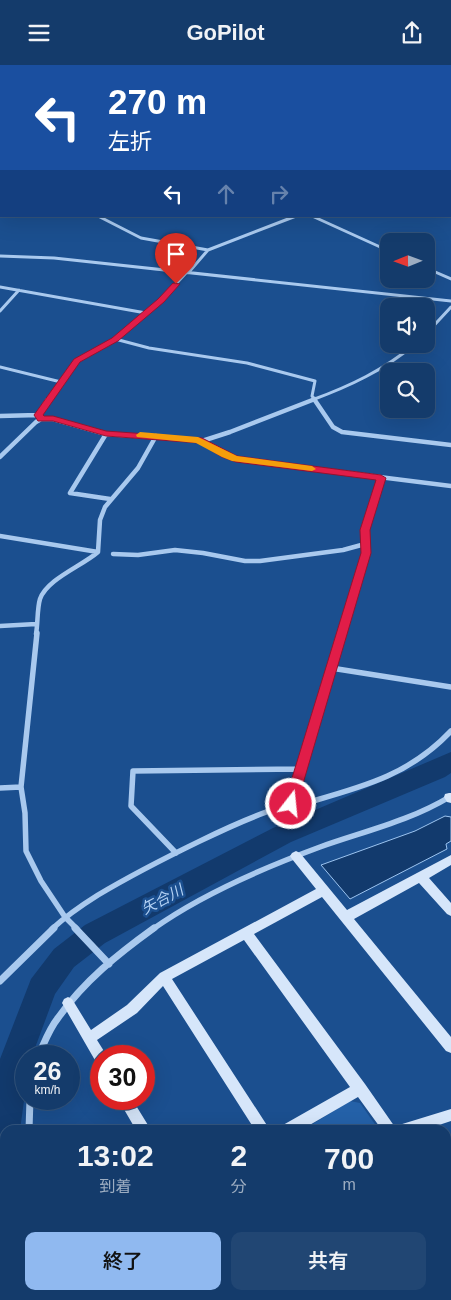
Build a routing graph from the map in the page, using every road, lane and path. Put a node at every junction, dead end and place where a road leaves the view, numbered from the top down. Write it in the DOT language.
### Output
graph roads {
  1 [pos="100,217"];
  2 [pos="293,217"];
  3 [pos="314,217"];
  4 [pos="380,247"];
  5 [pos="208,250"];
  6 [pos="0,255"];
  7 [pos="188,272"];
  8 [pos="435,272"];
  9 [pos="451,279"];
  10 [pos="0,287"];
  11 [pos="19,290"];
  12 [pos="451,301"];
  13 [pos="451,307"];
  14 [pos="0,311"];
  15 [pos="146,313"];
  16 [pos="435,324"];
  17 [pos="115,339"];
  18 [pos="405,353"];
  19 [pos="0,367"];
  20 [pos="61,382"];
  21 [pos="314,400"];
  22 [pos="0,416"];
  23 [pos="40,417"];
  24 [pos="106,434"];
  25 [pos="156,436"];
  26 [pos="202,441"];
  27 [pos="451,445"];
  28 [pos="0,457"];
  29 [pos="381,478"];
  30 [pos="451,486"];
  31 [pos="110,499"];
  32 [pos="0,536"];
  33 [pos="366,544"];
  34 [pos="98,552"];
  35 [pos="113,554"];
  36 [pos="36,624"];
  37 [pos="0,626"];
  38 [pos="331,668"];
  39 [pos="451,687"];
  40 [pos="451,731"];
  41 [pos="301,769"];
  42 [pos="21,787"];
  43 [pos="0,788"];
  44 [pos="450,797"];
  45 [pos="291,804"];
  46 [pos="176,853"];
  47 [pos="296,856"];
  48 [pos="451,860"];
  49 [pos="420,876"];
  50 [pos="325,891"];
  51 [pos="451,911"];
  52 [pos="65,917"];
  53 [pos="346,917"];
  54 [pos="245,933"];
  55 [pos="106,961"];
  56 [pos="164,977"];
  57 [pos="0,981"];
  58 [pos="68,1003"];
  59 [pos="90,1038"];
  60 [pos="43,1045"];
  61 [pos="94,1045"];
  62 [pos="451,1047"];
  63 [pos="360,1088"];
  64 [pos="30,1110"];
  65 [pos="132,1110"];
  66 [pos="451,1115"];
  67 [pos="29,1125"];
  68 [pos="141,1125"];
  69 [pos="260,1125"];
  70 [pos="297,1125"];
  71 [pos="386,1125"];
  72 [pos="420,1125"];
  1 -- 5 [label="street"];
  2 -- 5 [label="street"];
  3 -- 4 [label="street"];
  5 -- 7 [label="street"];
  6 -- 7 [label="street"];
  7 -- 12 [label="street"];
  7 -- 15 [label="street"];
  8 -- 9 [label="street"];
  10 -- 11 [label="street"];
  11 -- 14 [label="street"];
  11 -- 15 [label="street"];
  13 -- 16 [label="street"];
  15 -- 17 [label="street"];
  17 -- 20 [label="street"];
  17 -- 21 [label="street"];
  18 -- 21 [label="street"];
  19 -- 20 [label="street"];
  20 -- 23 [label="street"];
  21 -- 26 [label="street"];
  21 -- 27 [label="street"];
  22 -- 23 [label="street"];
  23 -- 24 [label="street"];
  23 -- 28 [label="street"];
  24 -- 25 [label="street"];
  24 -- 31 [label="street"];
  25 -- 26 [label="street"];
  25 -- 31 [label="street"];
  26 -- 29 [label="street"];
  29 -- 30 [label="street"];
  29 -- 33 [label="street"];
  31 -- 34 [label="street"];
  32 -- 34 [label="street"];
  33 -- 35 [label="street"];
  33 -- 38 [label="street"];
  34 -- 36 [label="street"];
  36 -- 37 [label="street"];
  36 -- 42 [label="street"];
  38 -- 39 [label="street"];
  38 -- 41 [label="street"];
  40 -- 45 [label="street"];
  41 -- 45 [label="street"];
  41 -- 46 [label="street"];
  42 -- 43 [label="street"];
  42 -- 52 [label="street"];
  44 -- 47 [label="street"];
  45 -- 46 [label="street"];
  46 -- 52 [label="street"];
  47 -- 50 [label="street"];
  47 -- 55 [label="street"];
  48 -- 49 [label="street"];
  49 -- 51 [label="street"];
  49 -- 53 [label="street"];
  50 -- 53 [label="street"];
  50 -- 54 [label="street"];
  52 -- 55 [label="street"];
  52 -- 57 [label="street"];
  53 -- 62 [label="street"];
  54 -- 56 [label="street"];
  54 -- 63 [label="street"];
  55 -- 58 [label="street"];
  56 -- 59 [label="street"];
  56 -- 69 [label="street"];
  58 -- 59 [label="street"];
  58 -- 60 [label="street"];
  59 -- 61 [label="street"];
  63 -- 70 [label="street"];
  63 -- 71 [label="street"];
  64 -- 67 [label="street"];
  65 -- 68 [label="street"];
  66 -- 72 [label="street"];
}
